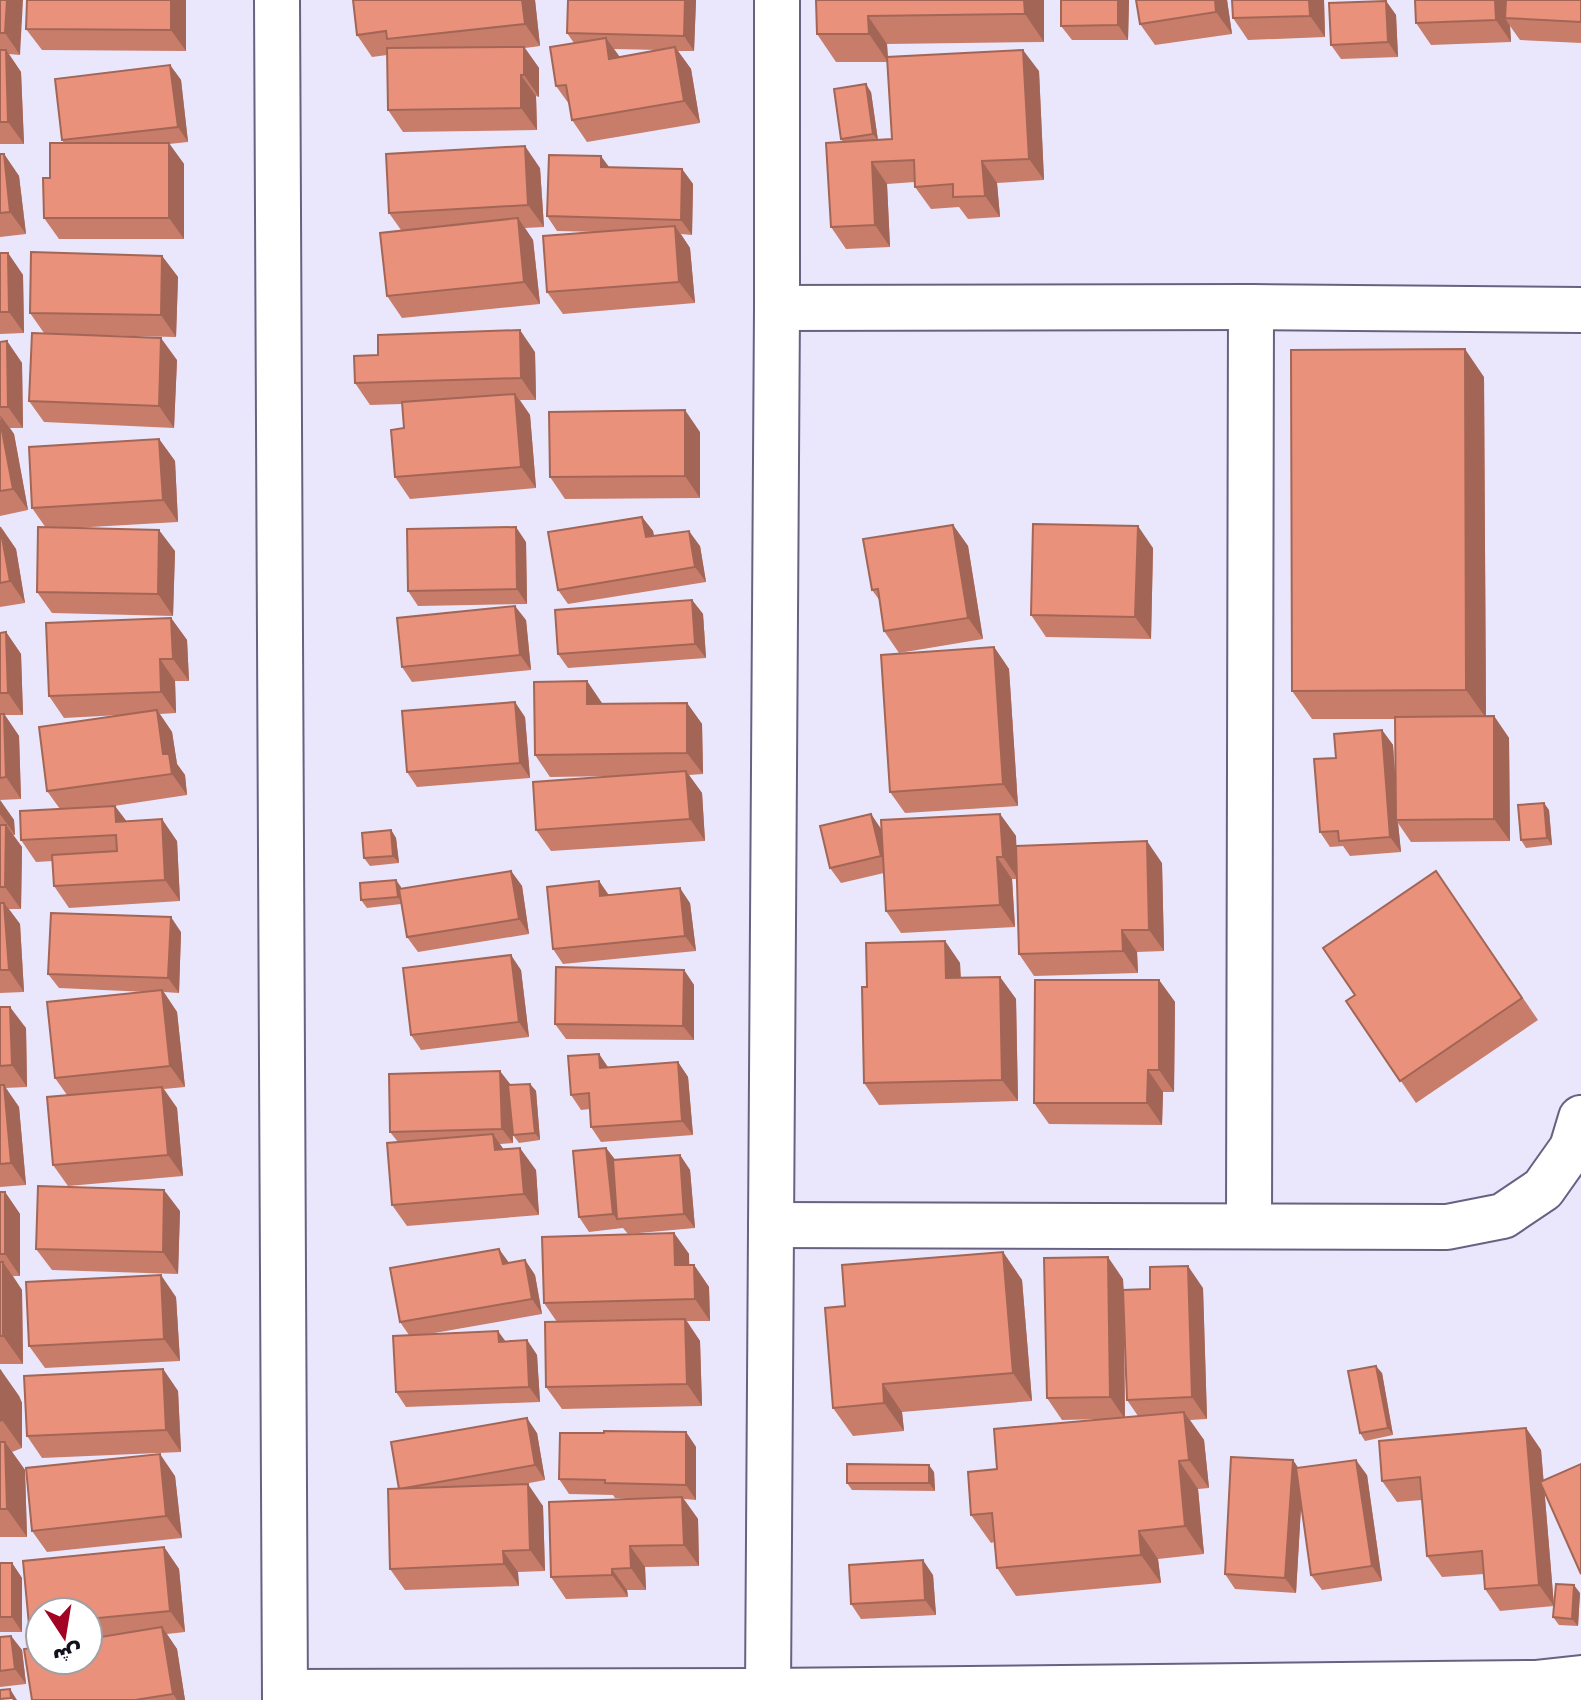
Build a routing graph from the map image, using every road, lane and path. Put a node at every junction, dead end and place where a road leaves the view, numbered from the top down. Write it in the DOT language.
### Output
graph roads {
  1 [pos="277,0"];
  2 [pos="777,0"];
  3 [pos="1251,307"];
  4 [pos="777,308"];
  5 [pos="1581,310"];
  6 [pos="1581,1118"];
  7 [pos="771,1225"];
  8 [pos="1249,1225"];
  9 [pos="1581,1678"];
  10 [pos="768,1691"];
  11 [pos="285,1696"];
  1 -- 11 [label="street"];
  2 -- 4 [label="street"];
  3 -- 4 [label="street"];
  3 -- 5 [label="street"];
  3 -- 8 [label="street"];
  4 -- 7 [label="street"];
  6 -- 8 [label="street"];
  7 -- 8 [label="street"];
  7 -- 10 [label="street"];
  9 -- 10 [label="street"];
  10 -- 11 [label="street"];
}
